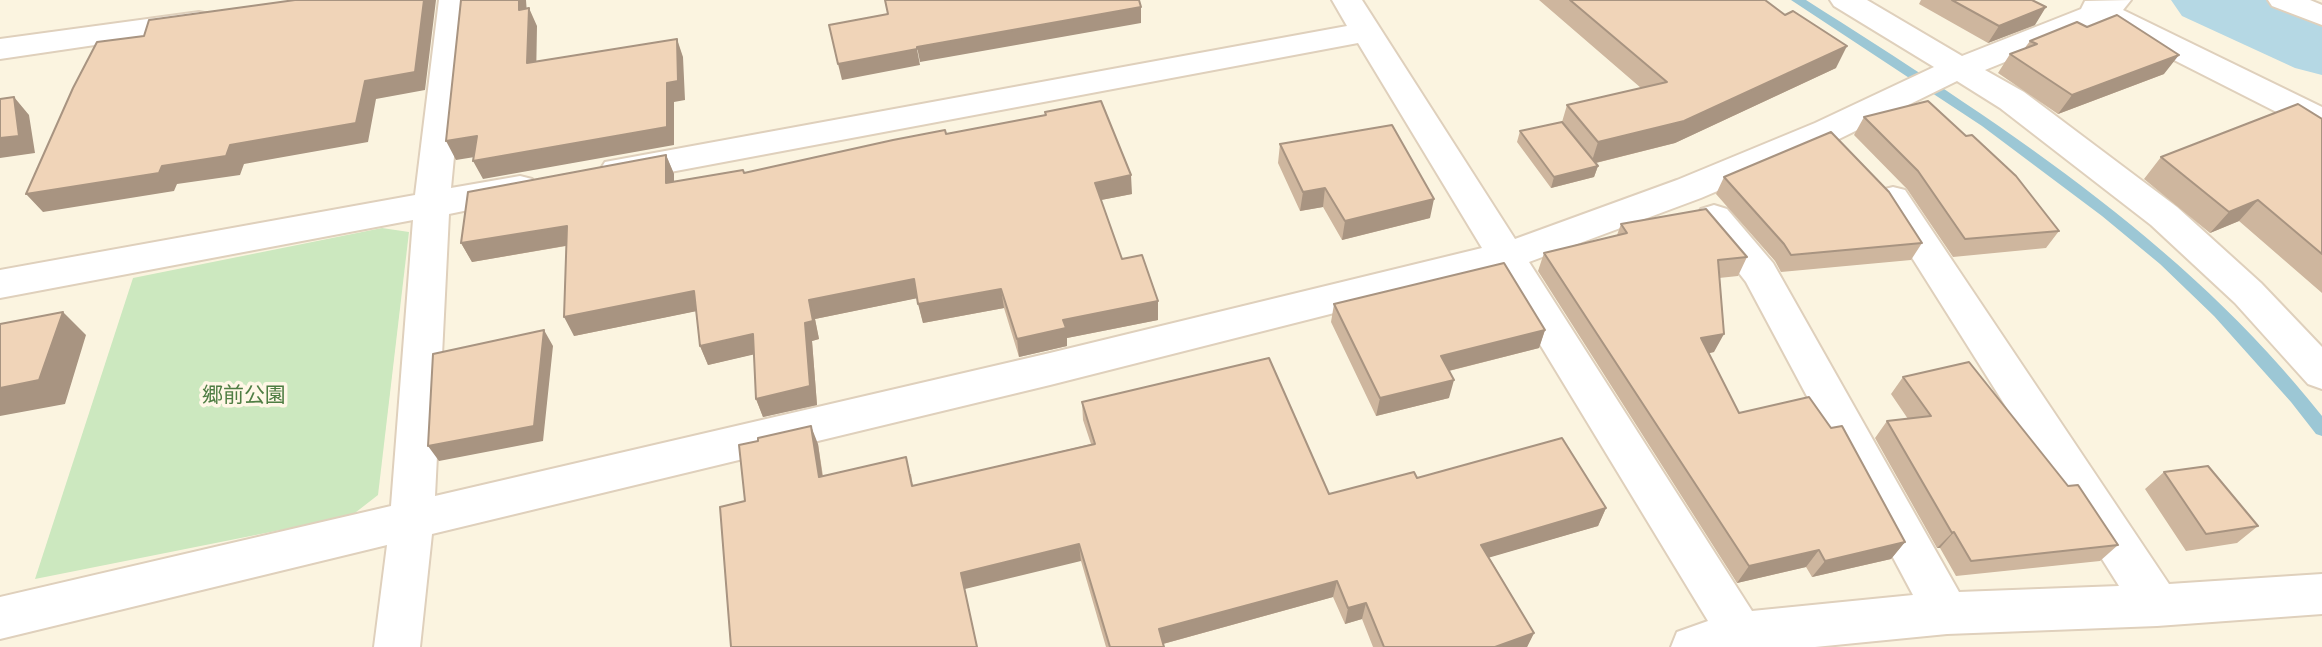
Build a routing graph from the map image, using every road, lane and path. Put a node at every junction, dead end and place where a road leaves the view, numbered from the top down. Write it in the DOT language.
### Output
graph roads {
  1 [pos="454,0"];
  2 [pos="1347,0"];
  3 [pos="1845,0"];
  4 [pos="2283,0"];
  5 [pos="2099,4"];
  6 [pos="233,16"];
  7 [pos="2322,16"];
  8 [pos="1365,32"];
  9 [pos="0,49"];
  10 [pos="1953,72"];
  11 [pos="2322,121"];
  12 [pos="1827,131"];
  13 [pos="1689,189"];
  14 [pos="432,204"];
  15 [pos="1506,256"];
  16 [pos="0,284"];
  17 [pos="2322,373"];
  18 [pos="412,521"];
  19 [pos="2322,594"];
  20 [pos="2157,605"];
  21 [pos="1947,613"];
  22 [pos="0,618"];
  23 [pos="1745,640"];
  24 [pos="397,647"];
  25 [pos="1694,647"];
  1 -- 14 [label="street"];
  2 -- 8 [label="street"];
  3 -- 10 [label="street"];
  4 -- 7 [label="street"];
  5 -- 10 [label="street"];
  5 -- 11 [label="street"];
  6 -- 9 [label="street"];
  8 -- 14 [label="street"];
  8 -- 15 [label="street"];
  10 -- 12 [label="street"];
  10 -- 17 [label="street"];
  12 -- 13 [label="street"];
  12 -- 20 [label="street"];
  13 -- 15 [label="street"];
  13 -- 21 [label="street"];
  14 -- 16 [label="street"];
  14 -- 18 [label="street"];
  15 -- 18 [label="street"];
  15 -- 23 [label="street"];
  18 -- 22 [label="street"];
  18 -- 24 [label="street"];
  19 -- 20 [label="street"];
  20 -- 21 [label="street"];
  21 -- 23 [label="street"];
  23 -- 25 [label="street"];
}
